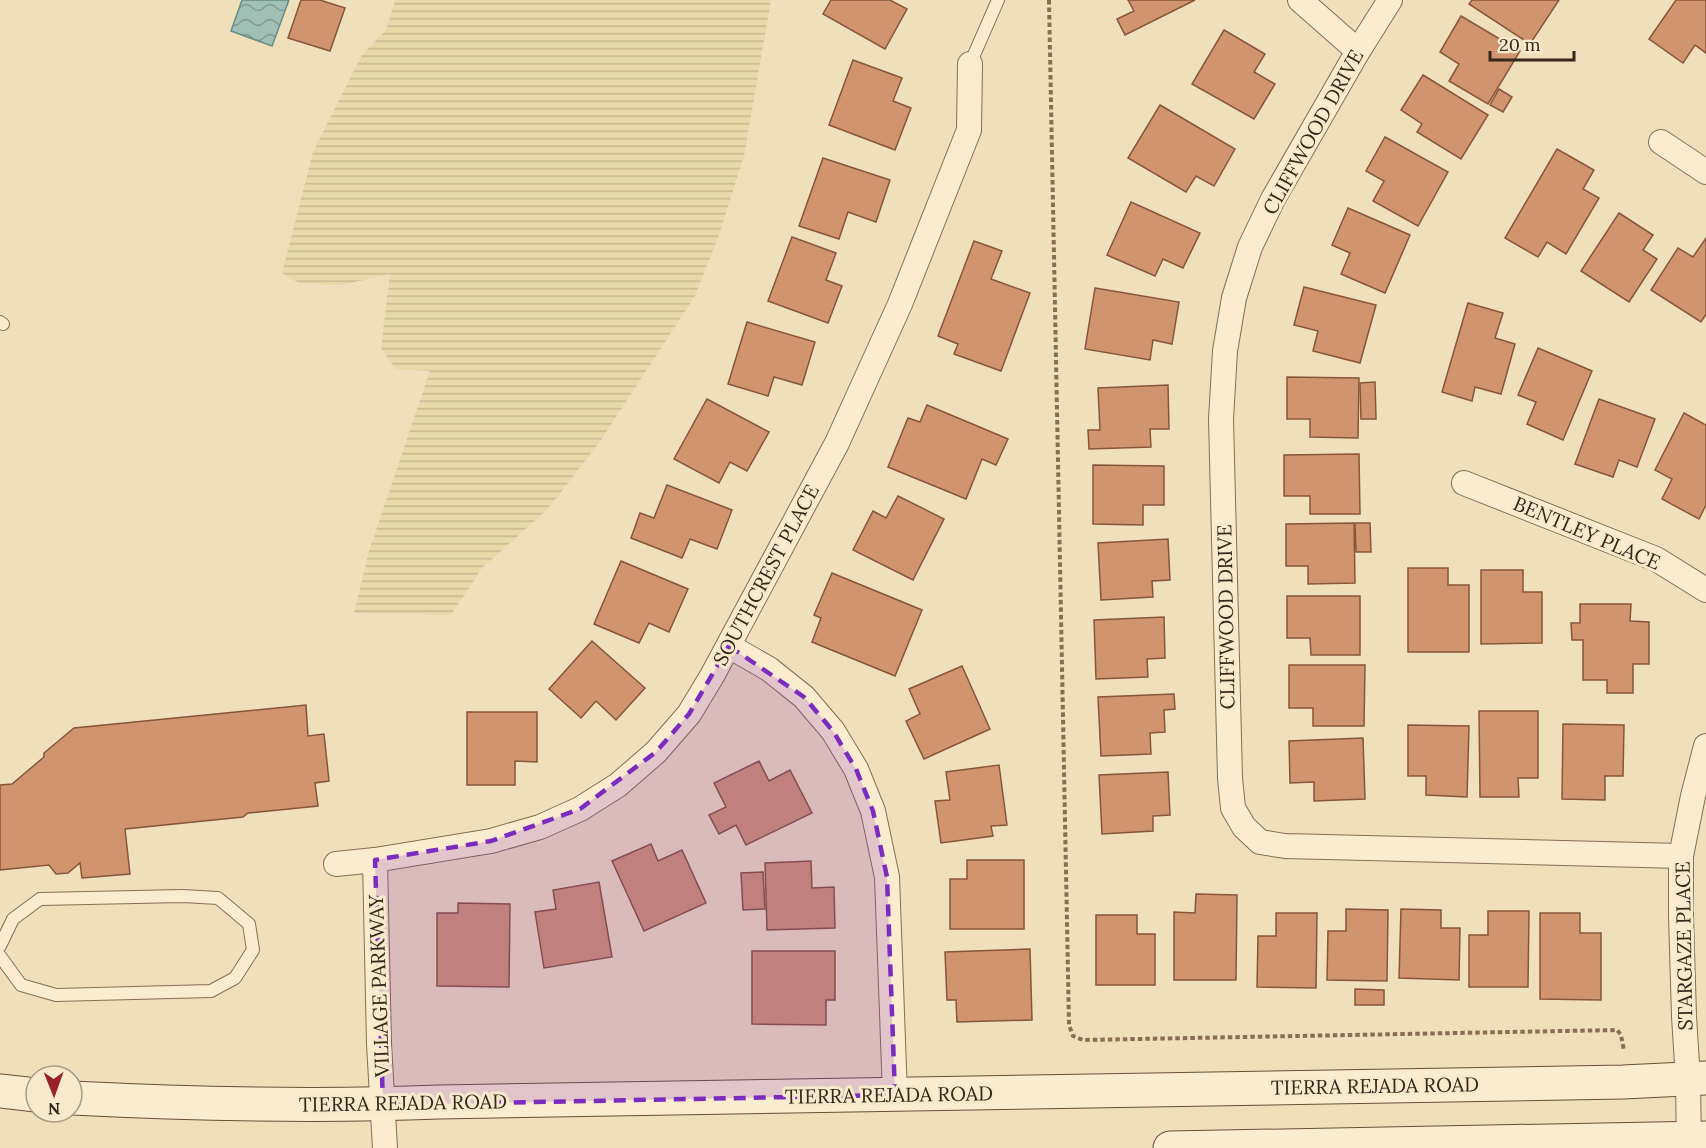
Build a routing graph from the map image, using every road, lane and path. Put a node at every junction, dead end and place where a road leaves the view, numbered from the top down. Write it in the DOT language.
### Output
graph roads {
  1 [pos="998,0"];
  2 [pos="1049,0"];
  3 [pos="1300,0"];
  4 [pos="1390,0"];
  5 [pos="1358,51"];
  6 [pos="970,64"];
  7 [pos="1661,142"];
  8 [pos="1706,172"];
  9 [pos="1464,483"];
  10 [pos="1706,590"];
  11 [pos="729,646"];
  12 [pos="1706,746"];
  13 [pos="1681,856"];
  14 [pos="375,860"];
  15 [pos="336,864"];
  16 [pos="0,946"];
  17 [pos="0,956"];
  18 [pos="1624,1048"];
  19 [pos="1697,1079"];
  20 [pos="0,1091"];
  21 [pos="24,1094"];
  22 [pos="895,1095"];
  23 [pos="84,1099"];
  24 [pos="383,1105"];
  25 [pos="1695,1142"];
  26 [pos="385,1148"];
  27 [pos="1170,1148"];
  1 -- 6 [label="lane"];
  2 -- 18 [label="path"];
  3 -- 5 [label="street"];
  4 -- 5 [label="street, CLIFFWOOD DRIVE"];
  5 -- 13 [label="street, CLIFFWOOD DRIVE"];
  6 -- 11 [label="street, SOUTHCREST PLACE"];
  7 -- 8 [label="street"];
  9 -- 10 [label="street, BENTLEY PLACE"];
  11 -- 14 [label="street, SOUTHCREST PLACE"];
  11 -- 22 [label="street"];
  12 -- 13 [label="street, STARGAZE PLACE"];
  13 -- 19 [label="street, STARGAZE PLACE"];
  14 -- 15 [label="street, SOUTHCREST PLACE"];
  14 -- 24 [label="street, VILLAGE PARKWAY"];
  16 -- 17 [label="lane"];
  19 -- 22 [label="main road, TIERRA REJADA ROAD"];
  19 -- 25 [label="street, STARGAZE PLACE"];
  20 -- 21 [label="main road"];
  22 -- 24 [label="main road, TIERRA REJADA ROAD"];
  23 -- 24 [label="main road, TIERRA REJADA ROAD"];
  24 -- 26 [label="street, VILLAGE PARKWAY"];
  25 -- 27 [label="main road"];
}
